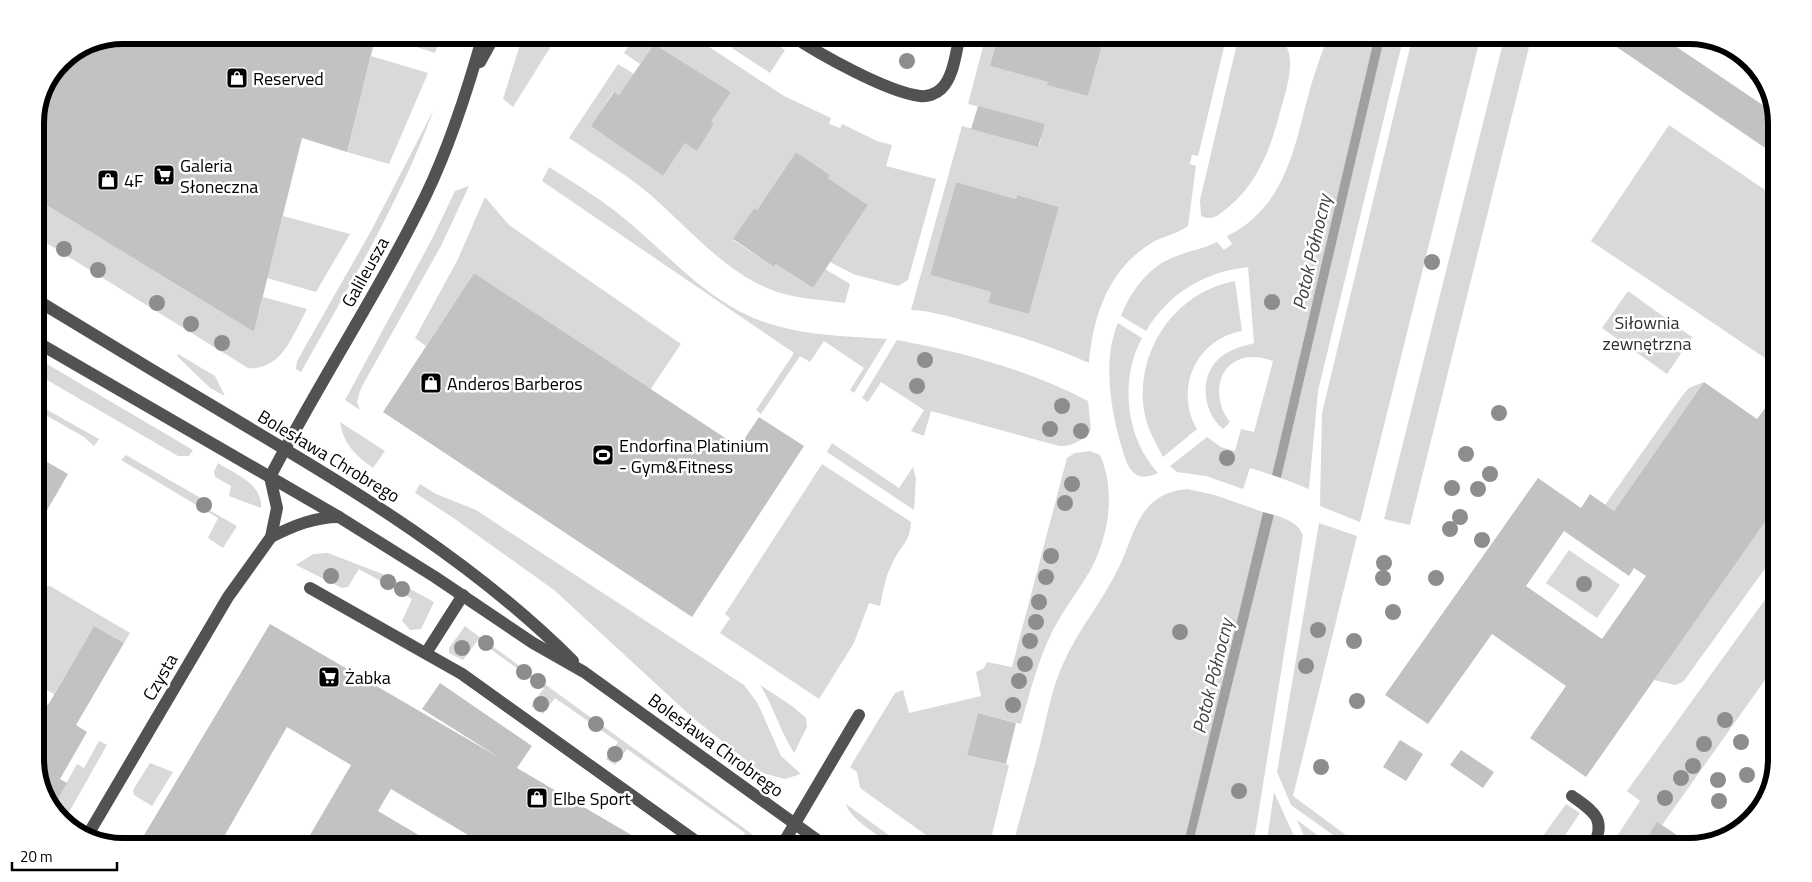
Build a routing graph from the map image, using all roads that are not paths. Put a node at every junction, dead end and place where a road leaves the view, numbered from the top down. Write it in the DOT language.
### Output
graph roads {
  1 [pos="480,44"];
  2 [pos="489,44"];
  3 [pos="804,44"];
  4 [pos="957,44"];
  5 [pos="471,74"];
  6 [pos="44,304"];
  7 [pos="44,346"];
  8 [pos="285,449"];
  9 [pos="270,477"];
  10 [pos="339,517"];
  11 [pos="271,537"];
  12 [pos="310,588"];
  13 [pos="463,595"];
  14 [pos="426,653"];
  15 [pos="584,672"];
  16 [pos="859,715"];
  17 [pos="1572,796"];
  18 [pos="794,824"];
  19 [pos="90,831"];
  20 [pos="691,838"];
  21 [pos="786,838"];
  22 [pos="815,838"];
  23 [pos="1596,838"];
  1 -- 5 [label="street, Galileusza"];
  2 -- 5 [label="street, Galileusza"];
  3 -- 4 [label="street"];
  5 -- 8 [label="street, Galileusza"];
  6 -- 8 [label="street, Bolesława Chrobrego"];
  7 -- 9 [label="street, Bolesława Chrobrego"];
  8 -- 9 [label="street, Galileusza"];
  8 -- 15 [label="street, Bolesława Chrobrego"];
  9 -- 10 [label="street, Bolesława Chrobrego"];
  9 -- 11 [label="street, Czysta"];
  10 -- 11 [label="street"];
  10 -- 13 [label="street, Bolesława Chrobrego"];
  11 -- 19 [label="street, Czysta"];
  12 -- 14 [label="street"];
  13 -- 14 [label="street"];
  13 -- 15 [label="street, Bolesława Chrobrego"];
  14 -- 20 [label="street"];
  15 -- 18 [label="street, Bolesława Chrobrego"];
  16 -- 18 [label="street"];
  17 -- 23 [label="street"];
  18 -- 21 [label="street"];
  18 -- 22 [label="street, Bolesława Chrobrego"];
}
